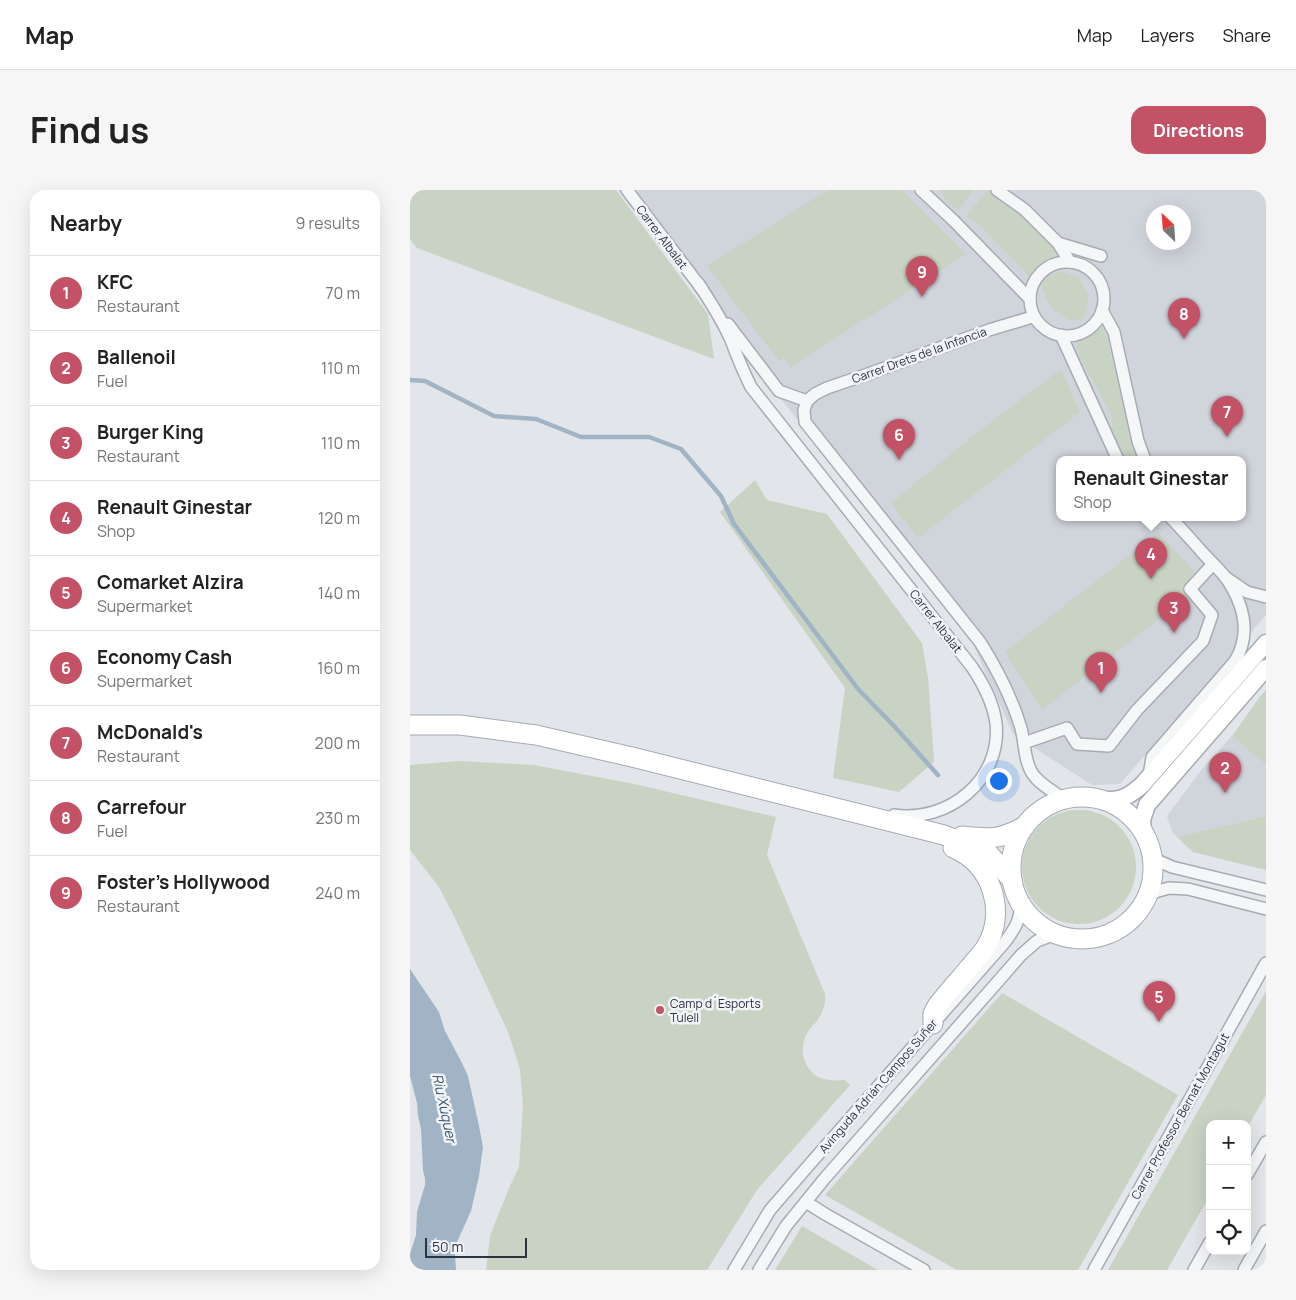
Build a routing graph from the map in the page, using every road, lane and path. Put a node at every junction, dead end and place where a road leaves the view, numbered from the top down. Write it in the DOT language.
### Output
graph roads {
  1 [pos="627,190"];
  2 [pos="921,190"];
  3 [pos="997,190"];
  4 [pos="1058,243"];
  5 [pos="1101,256"];
  6 [pos="1070,262"];
  7 [pos="698,283"];
  8 [pos="1030,299"];
  9 [pos="1102,310"];
  10 [pos="1034,316"];
  11 [pos="1061,335"];
  12 [pos="807,400"];
  13 [pos="1116,456"];
  14 [pos="1144,456"];
  15 [pos="1174,521"];
  16 [pos="1213,564"];
  17 [pos="1225,577"];
  18 [pos="1266,597"];
  19 [pos="1266,643"];
  20 [pos="1266,668"];
  21 [pos="410,725"];
  22 [pos="1024,743"];
  23 [pos="1149,776"];
  24 [pos="760,789"];
  25 [pos="1064,799"];
  26 [pos="1104,800"];
  27 [pos="831,807"];
  28 [pos="1025,826"];
  29 [pos="1142,830"];
  30 [pos="944,835"];
  31 [pos="1152,858"];
  32 [pos="1012,880"];
  33 [pos="1266,890"];
  34 [pos="1146,898"];
  35 [pos="1021,905"];
  36 [pos="1266,909"];
  37 [pos="1055,934"];
  38 [pos="1266,962"];
  39 [pos="933,1024"];
  40 [pos="1266,1142"];
  41 [pos="1251,1168"];
  42 [pos="806,1202"];
  43 [pos="1265,1234"];
  44 [pos="1206,1249"];
  45 [pos="734,1270"];
  46 [pos="759,1270"];
  47 [pos="924,1270"];
  48 [pos="1094,1270"];
  49 [pos="1194,1270"];
  50 [pos="1244,1270"];
  1 -- 7 [label="street, Carrer Albalat"];
  2 -- 8 [label="street"];
  3 -- 4 [label="street"];
  4 -- 5 [label="street"];
  4 -- 6 [label="street"];
  6 -- 8 [label="street"];
  6 -- 9 [label="street"];
  7 -- 12 [label="street, Carrer Albalat"];
  7 -- 24 [label="street, Carrer Albalat"];
  8 -- 10 [label="street"];
  9 -- 11 [label="street"];
  9 -- 14 [label="street"];
  10 -- 11 [label="street"];
  10 -- 12 [label="street, Carrer Drets de la Infancia"];
  11 -- 13 [label="street"];
  12 -- 22 [label="street, Carrer Albalat"];
  15 -- 16 [label="street"];
  16 -- 17 [label="street"];
  16 -- 22 [label="street"];
  17 -- 18 [label="street"];
  17 -- 23 [label="street"];
  19 -- 23 [label="main road"];
  20 -- 29 [label="main road"];
  21 -- 24 [label="main road"];
  22 -- 25 [label="street, Carrer Albalat"];
  23 -- 26 [label="main road"];
  24 -- 27 [label="main road"];
  25 -- 26 [label="main road"];
  25 -- 28 [label="main road"];
  26 -- 29 [label="main road"];
  27 -- 30 [label="main road"];
  27 -- 39 [label="main road"];
  28 -- 30 [label="main road"];
  28 -- 32 [label="main road"];
  29 -- 31 [label="main road"];
  30 -- 32 [label="main road"];
  31 -- 33 [label="street"];
  31 -- 34 [label="main road"];
  32 -- 35 [label="main road"];
  34 -- 36 [label="street"];
  34 -- 37 [label="main road"];
  35 -- 37 [label="main road"];
  35 -- 39 [label="street, Avinguda Adrián Campos Suñer"];
  37 -- 42 [label="street, Avinguda Adrián Campos Suñer"];
  38 -- 48 [label="street, Carrer Professor Bernat Montagut"];
  39 -- 45 [label="street, Avinguda Adrián Campos Suñer"];
  40 -- 41 [label="street"];
  42 -- 46 [label="street, Avinguda Adrián Campos Suñer"];
  42 -- 47 [label="street"];
  43 -- 50 [label="street"];
  44 -- 49 [label="street"];
}
